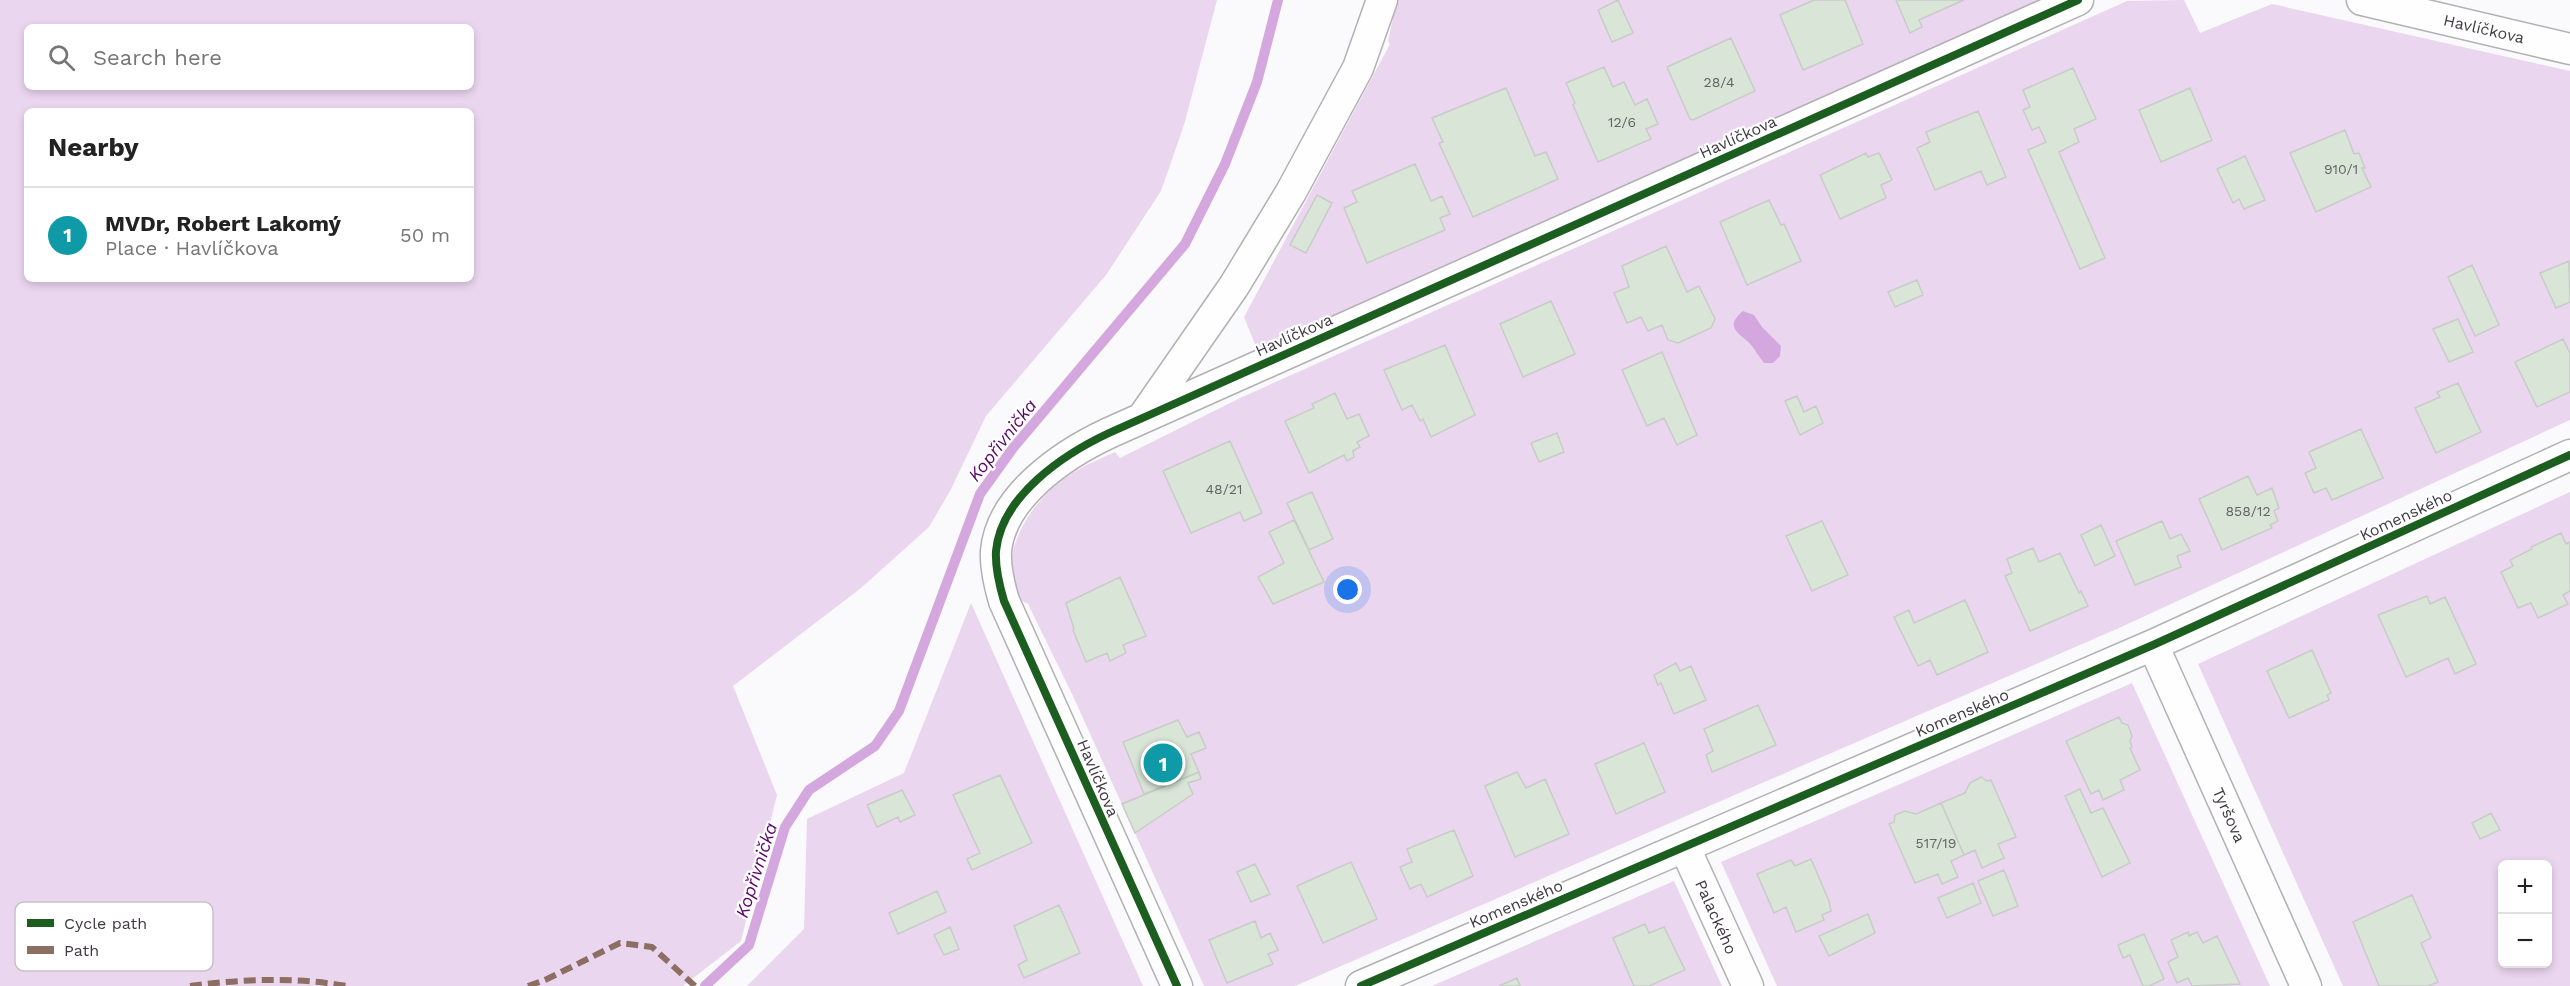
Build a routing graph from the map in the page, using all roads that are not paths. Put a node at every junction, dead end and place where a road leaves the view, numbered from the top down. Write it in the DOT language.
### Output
graph roads {
  1 [pos="1382,0"];
  2 [pos="2078,0"];
  3 [pos="2362,0"];
  4 [pos="2570,49"];
  5 [pos="1143,417"];
  6 [pos="2570,455"];
  7 [pos="2152,645"];
  8 [pos="1685,848"];
  9 [pos="1177,986"];
  10 [pos="1361,986"];
  11 [pos="1748,986"];
  12 [pos="2306,986"];
  1 -- 5 [label="street"];
  2 -- 5 [label="street, Havlíčkova"];
  3 -- 4 [label="street, Havlíčkova"];
  5 -- 9 [label="street, Havlíčkova"];
  6 -- 7 [label="street, Komenského"];
  7 -- 8 [label="street, Komenského"];
  7 -- 12 [label="street, Tyršova"];
  8 -- 10 [label="street, Komenského"];
  8 -- 11 [label="street, Palackého"];
}
